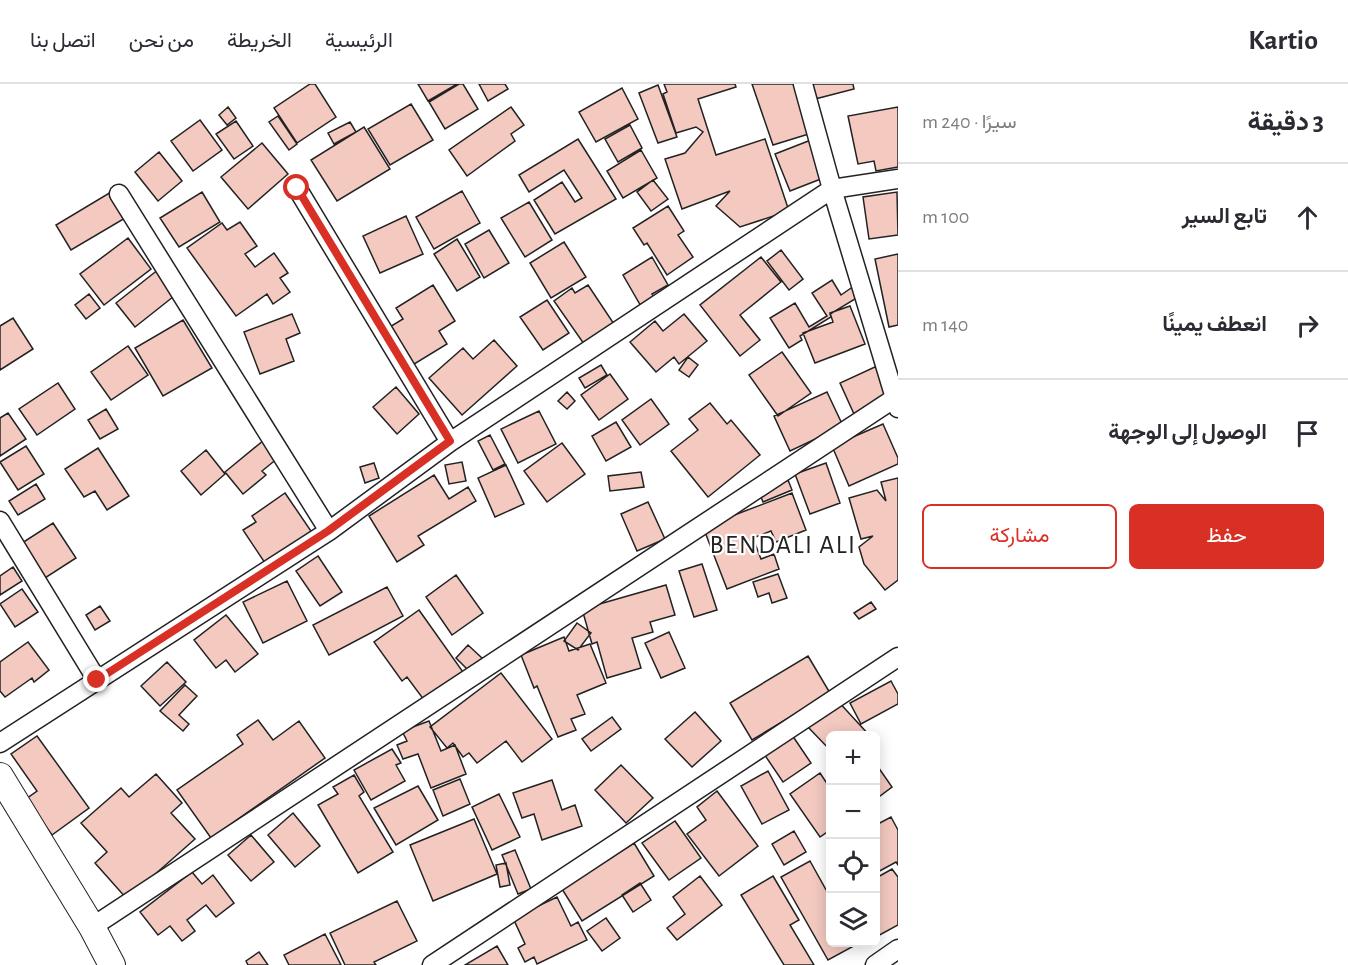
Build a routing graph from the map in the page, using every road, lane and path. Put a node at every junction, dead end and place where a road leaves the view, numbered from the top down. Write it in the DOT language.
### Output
graph roads {
  1 [pos="803,84"];
  2 [pos="898,179"];
  3 [pos="297,188"];
  4 [pos="832,189"];
  5 [pos="119,194"];
  6 [pos="897,404"];
  7 [pos="450,441"];
  8 [pos="0,521"];
  9 [pos="328,531"];
  10 [pos="898,657"];
  11 [pos="97,680"];
  12 [pos="0,743"];
  13 [pos="0,776"];
  14 [pos="92,927"];
  15 [pos="898,949"];
  16 [pos="112,965"];
  17 [pos="432,965"];
  18 [pos="875,965"];
  1 -- 4 [label="street"];
  2 -- 4 [label="street"];
  3 -- 7 [label="street"];
  4 -- 6 [label="street"];
  4 -- 7 [label="street"];
  5 -- 9 [label="street"];
  6 -- 14 [label="street"];
  7 -- 9 [label="street"];
  8 -- 11 [label="street"];
  9 -- 11 [label="street"];
  10 -- 17 [label="street"];
  11 -- 12 [label="street"];
  13 -- 14 [label="main road"];
  14 -- 16 [label="main road"];
  15 -- 18 [label="street"];
}
